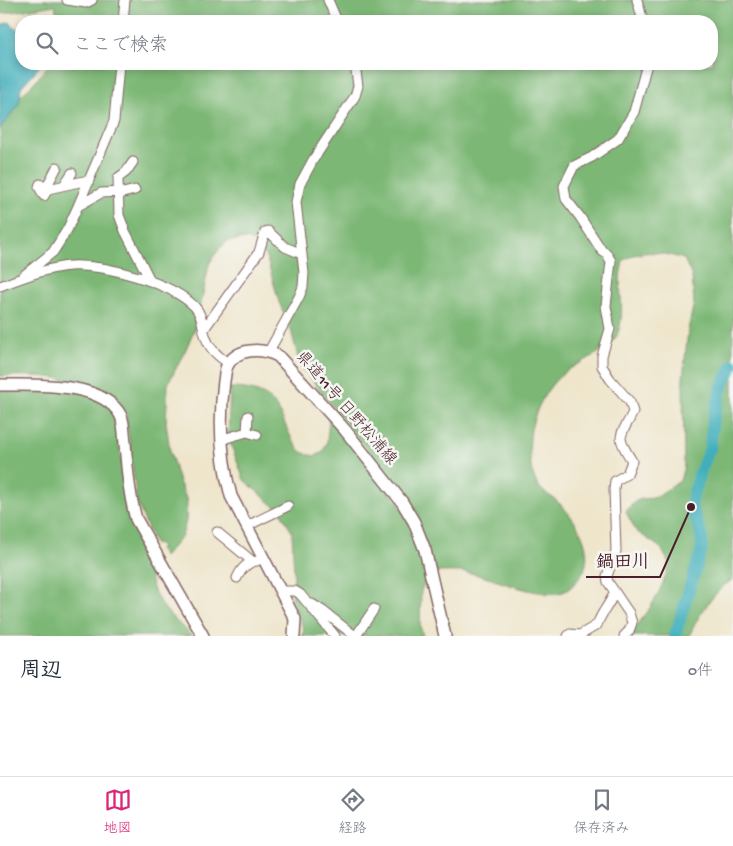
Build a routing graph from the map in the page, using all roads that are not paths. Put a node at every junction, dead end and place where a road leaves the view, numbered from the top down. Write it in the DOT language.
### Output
graph roads {
  1 [pos="67,0"];
  2 [pos="92,0"];
  3 [pos="125,0"];
  4 [pos="328,0"];
  5 [pos="638,0"];
  6 [pos="124,15"];
  7 [pos="334,15"];
  8 [pos="642,15"];
  9 [pos="118,70"];
  10 [pos="356,70"];
  11 [pos="645,70"];
  12 [pos="133,162"];
  13 [pos="57,167"];
  14 [pos="72,173"];
  15 [pos="40,184"];
  16 [pos="88,184"];
  17 [pos="64,185"];
  18 [pos="50,188"];
  19 [pos="135,190"];
  20 [pos="119,193"];
  21 [pos="78,206"];
  22 [pos="302,254"];
  23 [pos="19,280"];
  24 [pos="150,280"];
  25 [pos="0,286"];
  26 [pos="204,329"];
  27 [pos="269,352"];
  28 [pos="229,363"];
  29 [pos="0,385"];
  30 [pos="248,416"];
  31 [pos="247,432"];
  32 [pos="257,434"];
  33 [pos="223,439"];
  34 [pos="288,506"];
  35 [pos="247,526"];
  36 [pos="217,532"];
  37 [pos="265,560"];
  38 [pos="252,562"];
  39 [pos="237,578"];
  40 [pos="281,591"];
  41 [pos="614,593"];
  42 [pos="307,601"];
  43 [pos="374,609"];
  44 [pos="203,636"];
  45 [pos="294,636"];
  46 [pos="335,636"];
  47 [pos="355,636"];
  48 [pos="445,636"];
  49 [pos="568,636"];
  50 [pos="624,636"];
  1 -- 2 [label="street"];
  3 -- 6 [label="street"];
  4 -- 7 [label="street"];
  5 -- 8 [label="street"];
  9 -- 16 [label="street"];
  10 -- 22 [label="street"];
  11 -- 41 [label="street"];
  12 -- 20 [label="street"];
  13 -- 18 [label="street"];
  14 -- 17 [label="street"];
  15 -- 18 [label="street"];
  16 -- 17 [label="street"];
  16 -- 21 [label="street"];
  17 -- 18 [label="street"];
  19 -- 20 [label="street"];
  20 -- 21 [label="street"];
  20 -- 24 [label="street"];
  21 -- 23 [label="street"];
  22 -- 26 [label="street"];
  22 -- 27 [label="street"];
  23 -- 24 [label="street"];
  23 -- 25 [label="street"];
  24 -- 26 [label="street"];
  26 -- 28 [label="street"];
  27 -- 28 [label="main road, 県道11号 日野松浦線"];
  27 -- 48 [label="main road, 県道11号 日野松浦線"];
  28 -- 33 [label="main road"];
  29 -- 44 [label="main road"];
  30 -- 31 [label="street"];
  31 -- 32 [label="street"];
  31 -- 33 [label="street"];
  33 -- 35 [label="main road"];
  34 -- 35 [label="street"];
  35 -- 37 [label="main road"];
  36 -- 38 [label="street"];
  37 -- 38 [label="street"];
  37 -- 40 [label="main road"];
  38 -- 39 [label="street"];
  40 -- 42 [label="street"];
  40 -- 45 [label="main road"];
  41 -- 49 [label="street"];
  41 -- 50 [label="street"];
  42 -- 46 [label="street"];
  42 -- 47 [label="street"];
  43 -- 47 [label="street"];
}
